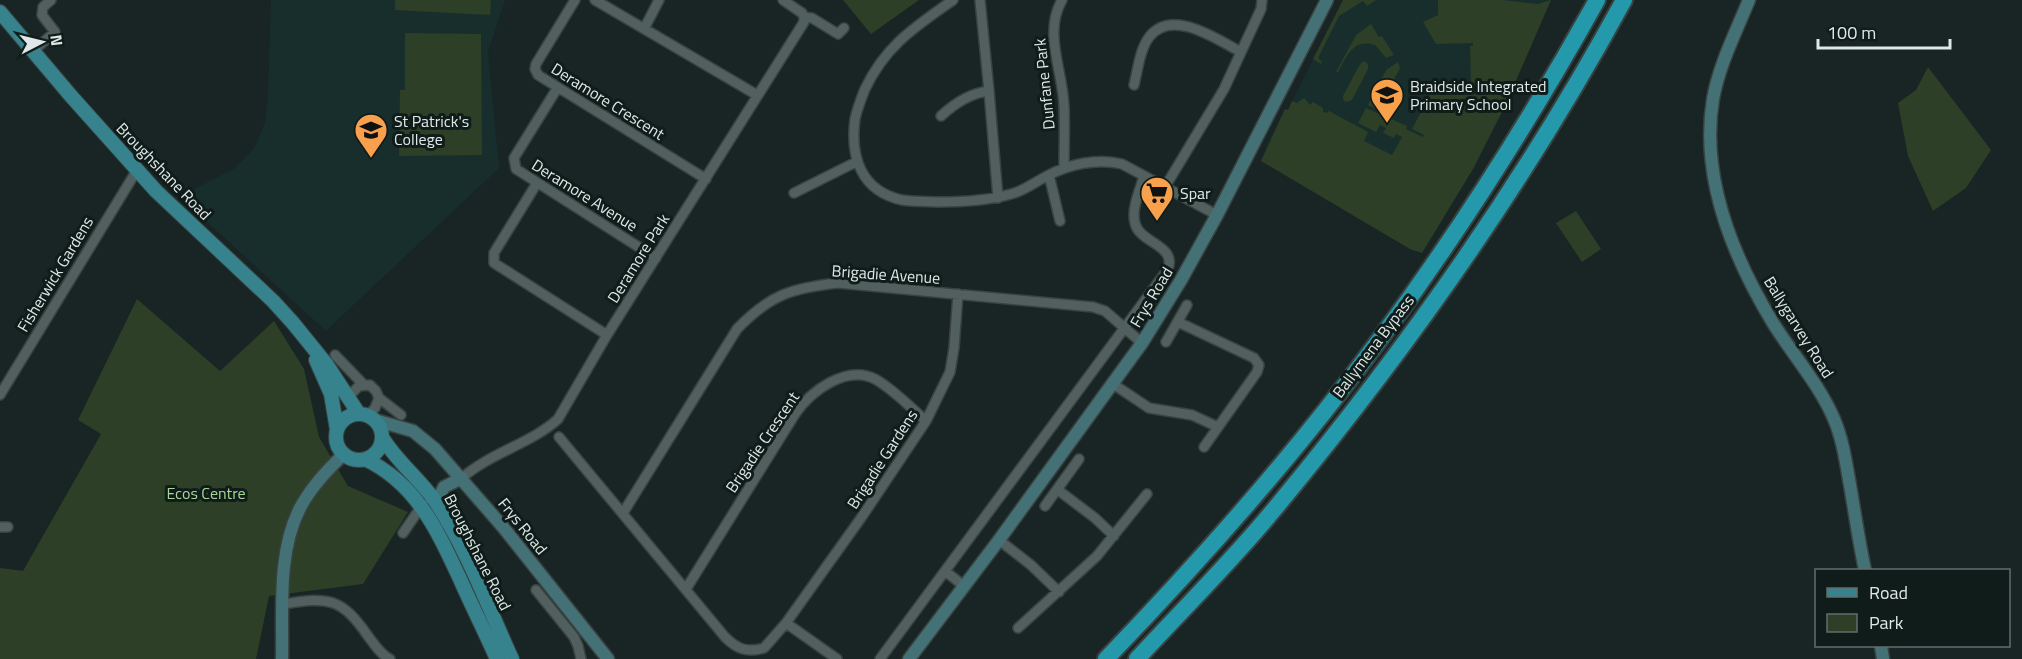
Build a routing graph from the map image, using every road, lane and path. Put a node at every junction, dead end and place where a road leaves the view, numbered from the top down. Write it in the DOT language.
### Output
graph roads {
  1 [pos="51,0"];
  2 [pos="575,0"];
  3 [pos="595,0"];
  4 [pos="659,0"];
  5 [pos="783,0"];
  6 [pos="953,0"];
  7 [pos="980,0"];
  8 [pos="1062,0"];
  9 [pos="1262,0"];
  10 [pos="1327,0"];
  11 [pos="1597,0"];
  12 [pos="1624,0"];
  13 [pos="1749,0"];
  14 [pos="0,12"];
  15 [pos="804,17"];
  16 [pos="844,28"];
  17 [pos="644,29"];
  18 [pos="33,51"];
  19 [pos="1241,52"];
  20 [pos="1134,85"];
  21 [pos="558,87"];
  22 [pos="989,91"];
  23 [pos="757,95"];
  24 [pos="940,116"];
  25 [pos="856,162"];
  26 [pos="1064,167"];
  27 [pos="137,170"];
  28 [pos="1049,175"];
  29 [pos="1144,176"];
  30 [pos="706,179"];
  31 [pos="537,183"];
  32 [pos="1166,187"];
  33 [pos="794,192"];
  34 [pos="998,198"];
  35 [pos="1217,215"];
  36 [pos="1060,221"];
  37 [pos="656,258"];
  38 [pos="958,294"];
  39 [pos="1187,305"];
  40 [pos="1178,322"];
  41 [pos="1126,328"];
  42 [pos="607,335"];
  43 [pos="1166,342"];
  44 [pos="1142,343"];
  45 [pos="311,347"];
  46 [pos="335,354"];
  47 [pos="363,384"];
  48 [pos="1113,384"];
  49 [pos="0,395"];
  50 [pos="347,398"];
  51 [pos="379,398"];
  52 [pos="401,421"];
  53 [pos="926,421"];
  54 [pos="373,424"];
  55 [pos="1218,427"];
  56 [pos="337,430"];
  57 [pos="559,437"];
  58 [pos="1204,447"];
  59 [pos="344,454"];
  60 [pos="365,459"];
  61 [pos="1079,459"];
  62 [pos="462,478"];
  63 [pos="1058,490"];
  64 [pos="1147,494"];
  65 [pos="429,502"];
  66 [pos="1046,506"];
  67 [pos="623,513"];
  68 [pos="403,533"];
  69 [pos="1114,536"];
  70 [pos="999,540"];
  71 [pos="1865,569"];
  72 [pos="945,571"];
  73 [pos="964,586"];
  74 [pos="686,589"];
  75 [pos="536,590"];
  76 [pos="1059,592"];
  77 [pos="284,604"];
  78 [pos="786,623"];
  79 [pos="1018,628"];
  80 [pos="387,658"];
  81 [pos="282,659"];
  82 [pos="497,659"];
  83 [pos="512,659"];
  84 [pos="581,659"];
  85 [pos="608,659"];
  86 [pos="837,659"];
  87 [pos="880,659"];
  88 [pos="909,659"];
  89 [pos="1106,659"];
  90 [pos="1137,659"];
  1 -- 18 [label="street"];
  2 -- 21 [label="street, Deramore Crescent"];
  3 -- 17 [label="street"];
  4 -- 17 [label="street"];
  5 -- 15 [label="street"];
  6 -- 25 [label="street"];
  7 -- 22 [label="street"];
  8 -- 26 [label="street, Dunfane Park"];
  9 -- 19 [label="street"];
  10 -- 35 [label="street, Frys Road"];
  11 -- 89 [label="highway, Ballymena Bypass"];
  12 -- 90 [label="highway, Ballymena Bypass"];
  13 -- 71 [label="street, Ballygarvey Road"];
  14 -- 18 [label="main road, Broughshane Road"];
  15 -- 16 [label="street"];
  15 -- 23 [label="street, Deramore Park"];
  17 -- 23 [label="street"];
  18 -- 27 [label="main road, Broughshane Road"];
  19 -- 20 [label="street"];
  19 -- 32 [label="street"];
  21 -- 30 [label="street, Deramore Crescent"];
  21 -- 31 [label="street, Deramore Avenue"];
  22 -- 24 [label="street"];
  22 -- 34 [label="street"];
  23 -- 30 [label="street, Deramore Park"];
  25 -- 33 [label="street"];
  25 -- 34 [label="street"];
  26 -- 28 [label="street"];
  26 -- 29 [label="street"];
  27 -- 45 [label="main road, Broughshane Road"];
  27 -- 49 [label="street, Fisherwick Gardens"];
  28 -- 34 [label="street"];
  28 -- 36 [label="street"];
  29 -- 32 [label="street"];
  29 -- 41 [label="street, Frys Road"];
  30 -- 37 [label="street, Deramore Park"];
  31 -- 37 [label="street, Deramore Avenue"];
  31 -- 42 [label="street"];
  32 -- 35 [label="street"];
  35 -- 44 [label="street, Frys Road"];
  37 -- 42 [label="street, Deramore Park"];
  38 -- 41 [label="street, Brigadie Avenue"];
  38 -- 53 [label="street, Brigadie Gardens"];
  38 -- 67 [label="street, Brigadie Avenue"];
  39 -- 40 [label="street"];
  40 -- 43 [label="street"];
  40 -- 55 [label="street"];
  41 -- 44 [label="street, Brigadie Avenue"];
  41 -- 72 [label="street, Frys Road"];
  42 -- 62 [label="street, Deramore Park"];
  44 -- 48 [label="street, Frys Road"];
  45 -- 50 [label="main road, Broughshane Road"];
  45 -- 56 [label="main road"];
  46 -- 47 [label="street"];
  47 -- 50 [label="street"];
  47 -- 51 [label="street"];
  48 -- 55 [label="street"];
  48 -- 70 [label="street, Frys Road"];
  50 -- 54 [label="main road, Broughshane Road"];
  51 -- 52 [label="street"];
  51 -- 54 [label="street"];
  52 -- 54 [label="street, Frys Road"];
  52 -- 62 [label="street, Frys Road"];
  53 -- 74 [label="street, Brigadie Crescent"];
  53 -- 78 [label="street, Brigadie Gardens"];
  54 -- 56 [label="main road"];
  54 -- 60 [label="main road"];
  54 -- 65 [label="main road, Broughshane Road"];
  55 -- 58 [label="street"];
  56 -- 59 [label="main road"];
  57 -- 67 [label="street, Brigadie Gardens"];
  59 -- 60 [label="main road"];
  59 -- 77 [label="street"];
  60 -- 65 [label="main road, Broughshane Road"];
  61 -- 63 [label="street"];
  62 -- 65 [label="street"];
  62 -- 85 [label="street, Frys Road"];
  63 -- 66 [label="street"];
  63 -- 69 [label="street"];
  64 -- 69 [label="street"];
  65 -- 68 [label="street"];
  65 -- 82 [label="main road, Broughshane Road"];
  65 -- 83 [label="main road, Broughshane Road"];
  67 -- 74 [label="street, Brigadie Gardens"];
  69 -- 76 [label="street"];
  70 -- 73 [label="street, Frys Road"];
  70 -- 76 [label="street"];
  72 -- 73 [label="street"];
  72 -- 87 [label="street, Frys Road"];
  73 -- 88 [label="street, Frys Road"];
  74 -- 78 [label="street, Brigadie Gardens"];
  75 -- 84 [label="street"];
  76 -- 79 [label="street"];
  77 -- 80 [label="street"];
  77 -- 81 [label="street"];
  78 -- 86 [label="street"];
}
